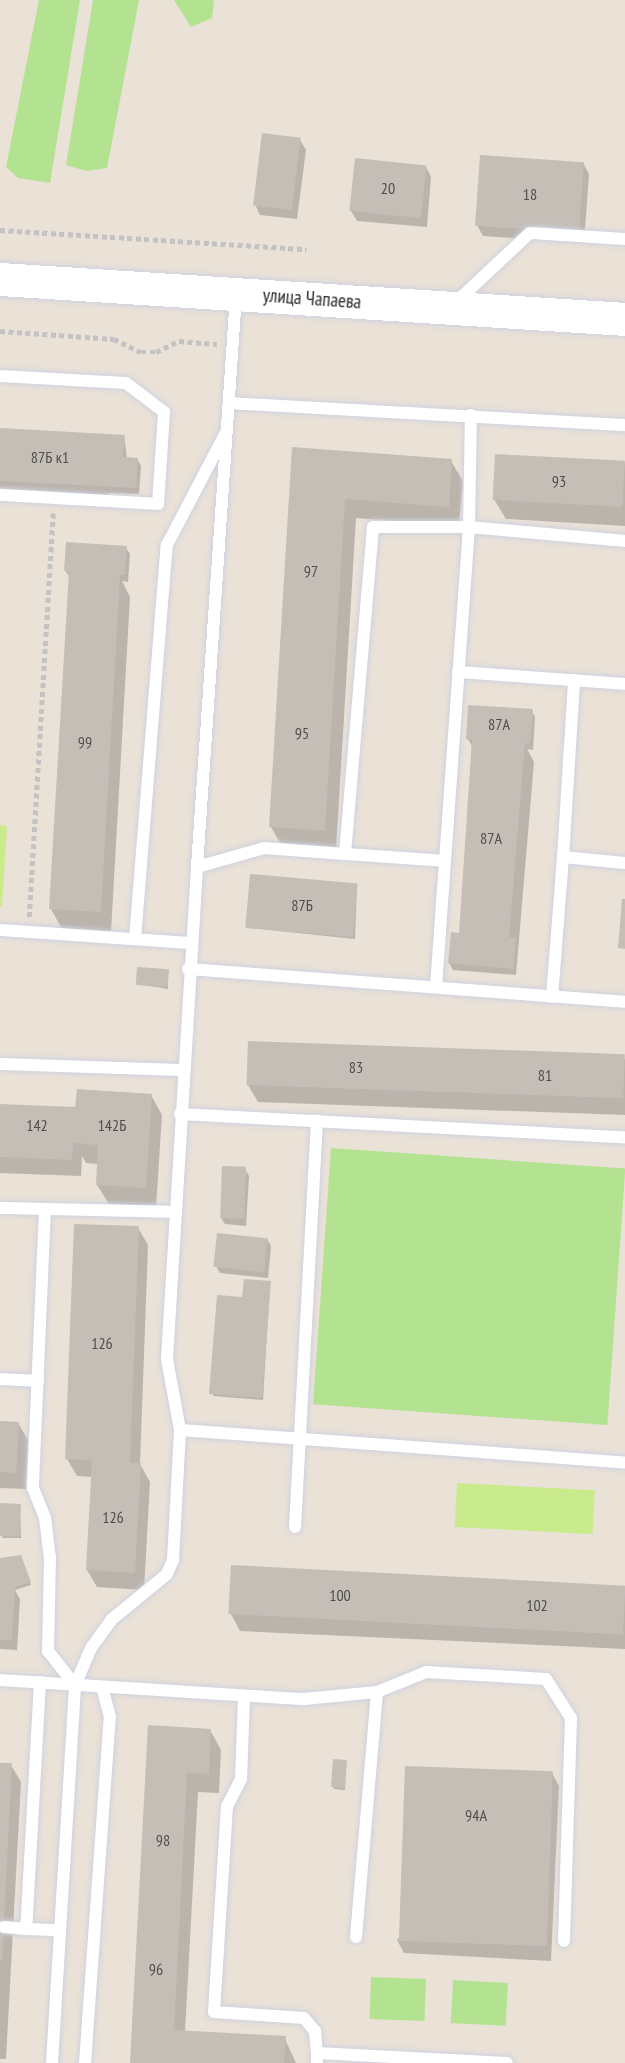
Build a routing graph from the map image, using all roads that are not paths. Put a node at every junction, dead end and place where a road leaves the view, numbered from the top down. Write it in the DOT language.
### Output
graph roads {
  1 [pos="625,239"];
  2 [pos="0,279"];
  3 [pos="236,294"];
  4 [pos="450,308"];
  5 [pos="625,319"];
  6 [pos="0,376"];
  7 [pos="230,403"];
  8 [pos="471,415"];
  9 [pos="625,425"];
  10 [pos="228,427"];
  11 [pos="0,495"];
  12 [pos="469,527"];
  13 [pos="625,541"];
  14 [pos="458,672"];
  15 [pos="574,680"];
  16 [pos="625,684"];
  17 [pos="345,854"];
  18 [pos="563,857"];
  19 [pos="444,861"];
  20 [pos="625,863"];
  21 [pos="197,867"];
  22 [pos="0,930"];
  23 [pos="135,939"];
  24 [pos="191,943"];
  25 [pos="188,969"];
  26 [pos="436,987"];
  27 [pos="552,997"];
  28 [pos="625,1002"];
  29 [pos="0,1064"];
  30 [pos="181,1070"];
  31 [pos="180,1114"];
  32 [pos="317,1121"];
  33 [pos="625,1137"];
  34 [pos="0,1208"];
  35 [pos="45,1209"];
  36 [pos="174,1213"];
  37 [pos="0,1380"];
  38 [pos="38,1381"];
  39 [pos="180,1430"];
  40 [pos="299,1439"];
  41 [pos="625,1463"];
  42 [pos="295,1527"];
  43 [pos="0,1680"];
  44 [pos="40,1682"];
  45 [pos="75,1685"];
  46 [pos="102,1687"];
  47 [pos="377,1692"];
  48 [pos="244,1698"];
  49 [pos="4,1927"];
  50 [pos="26,1928"];
  51 [pos="60,1930"];
  52 [pos="356,1937"];
  53 [pos="564,1941"];
  54 [pos="317,2058"];
  55 [pos="52,2063"];
  56 [pos="85,2063"];
  57 [pos="507,2063"];
  1 -- 4 [label="lane"];
  2 -- 3 [label="main road, улица Чапаева"];
  3 -- 4 [label="main road, улица Чапаева"];
  3 -- 7 [label="lane"];
  4 -- 5 [label="main road, улица Чапаева"];
  6 -- 11 [label="lane"];
  7 -- 8 [label="lane"];
  7 -- 10 [label="lane"];
  8 -- 9 [label="lane"];
  8 -- 12 [label="lane"];
  10 -- 21 [label="lane"];
  10 -- 23 [label="lane"];
  12 -- 13 [label="lane"];
  12 -- 14 [label="lane"];
  12 -- 17 [label="lane"];
  14 -- 15 [label="lane"];
  14 -- 19 [label="lane"];
  15 -- 16 [label="lane"];
  15 -- 18 [label="lane"];
  17 -- 19 [label="lane"];
  17 -- 21 [label="lane"];
  18 -- 20 [label="lane"];
  18 -- 27 [label="lane"];
  19 -- 26 [label="lane"];
  21 -- 24 [label="lane"];
  22 -- 23 [label="lane"];
  23 -- 24 [label="lane"];
  24 -- 25 [label="lane"];
  25 -- 26 [label="lane"];
  25 -- 30 [label="lane"];
  26 -- 27 [label="lane"];
  27 -- 28 [label="lane"];
  29 -- 30 [label="lane"];
  30 -- 31 [label="lane"];
  31 -- 32 [label="lane"];
  31 -- 36 [label="lane"];
  32 -- 33 [label="lane"];
  32 -- 40 [label="lane"];
  34 -- 35 [label="lane"];
  35 -- 36 [label="lane"];
  35 -- 38 [label="lane"];
  36 -- 39 [label="lane"];
  37 -- 38 [label="lane"];
  38 -- 45 [label="lane"];
  39 -- 40 [label="lane"];
  39 -- 45 [label="lane"];
  40 -- 41 [label="lane"];
  40 -- 42 [label="lane"];
  43 -- 44 [label="lane"];
  44 -- 45 [label="lane"];
  44 -- 50 [label="lane"];
  45 -- 46 [label="lane"];
  45 -- 51 [label="lane"];
  46 -- 48 [label="lane"];
  46 -- 56 [label="lane"];
  47 -- 48 [label="lane"];
  47 -- 52 [label="lane"];
  47 -- 53 [label="lane"];
  48 -- 54 [label="lane"];
  49 -- 50 [label="lane"];
  50 -- 51 [label="lane"];
  51 -- 55 [label="lane"];
  54 -- 57 [label="lane"];
}
